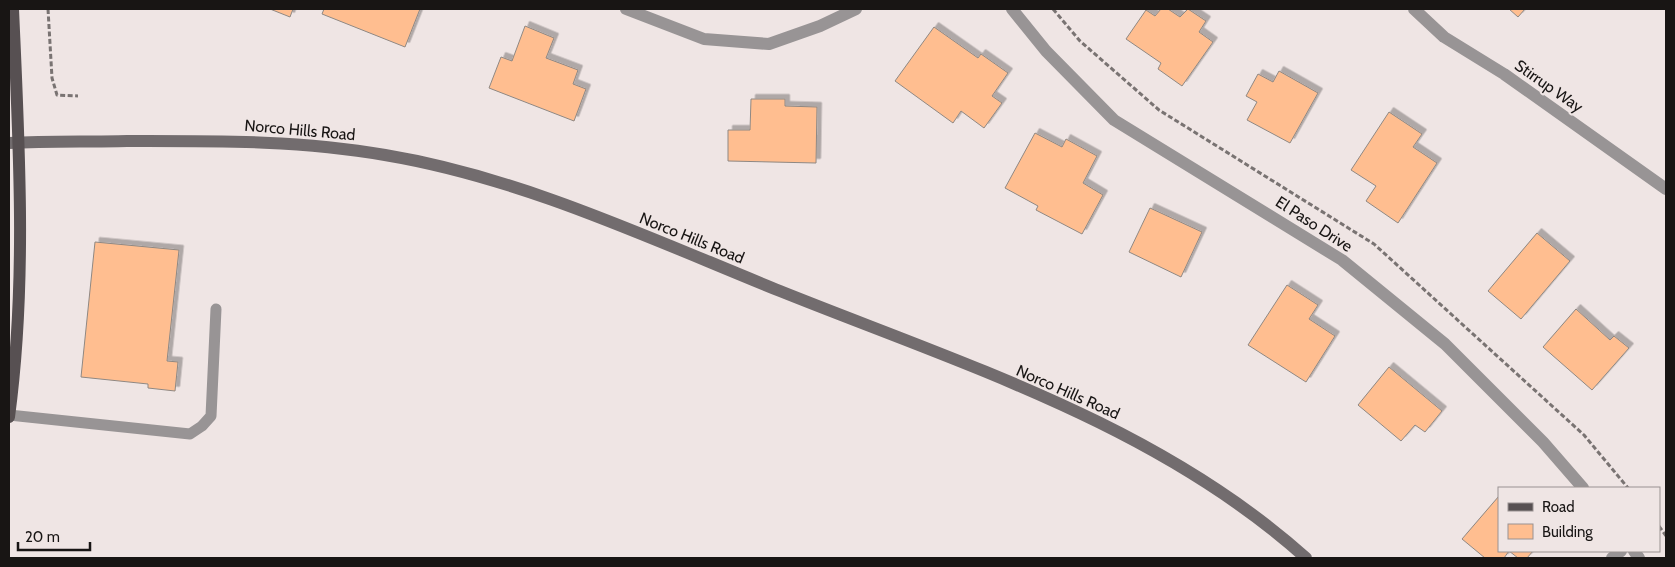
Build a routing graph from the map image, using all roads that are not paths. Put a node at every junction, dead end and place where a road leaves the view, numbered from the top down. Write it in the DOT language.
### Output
graph roads {
  1 [pos="14,9"];
  2 [pos="626,9"];
  3 [pos="856,9"];
  4 [pos="1012,9"];
  5 [pos="1414,9"];
  6 [pos="14,142"];
  7 [pos="1666,189"];
  8 [pos="216,309"];
  9 [pos="9,416"];
  10 [pos="1582,487"];
  11 [pos="1306,558"];
  1 -- 6 [label="main road"];
  2 -- 3 [label="street"];
  4 -- 10 [label="street, El Paso Drive"];
  5 -- 7 [label="street, Stirrup Way"];
  6 -- 9 [label="main road"];
  6 -- 11 [label="street, Norco Hills Road"];
  8 -- 9 [label="lane"];
}
